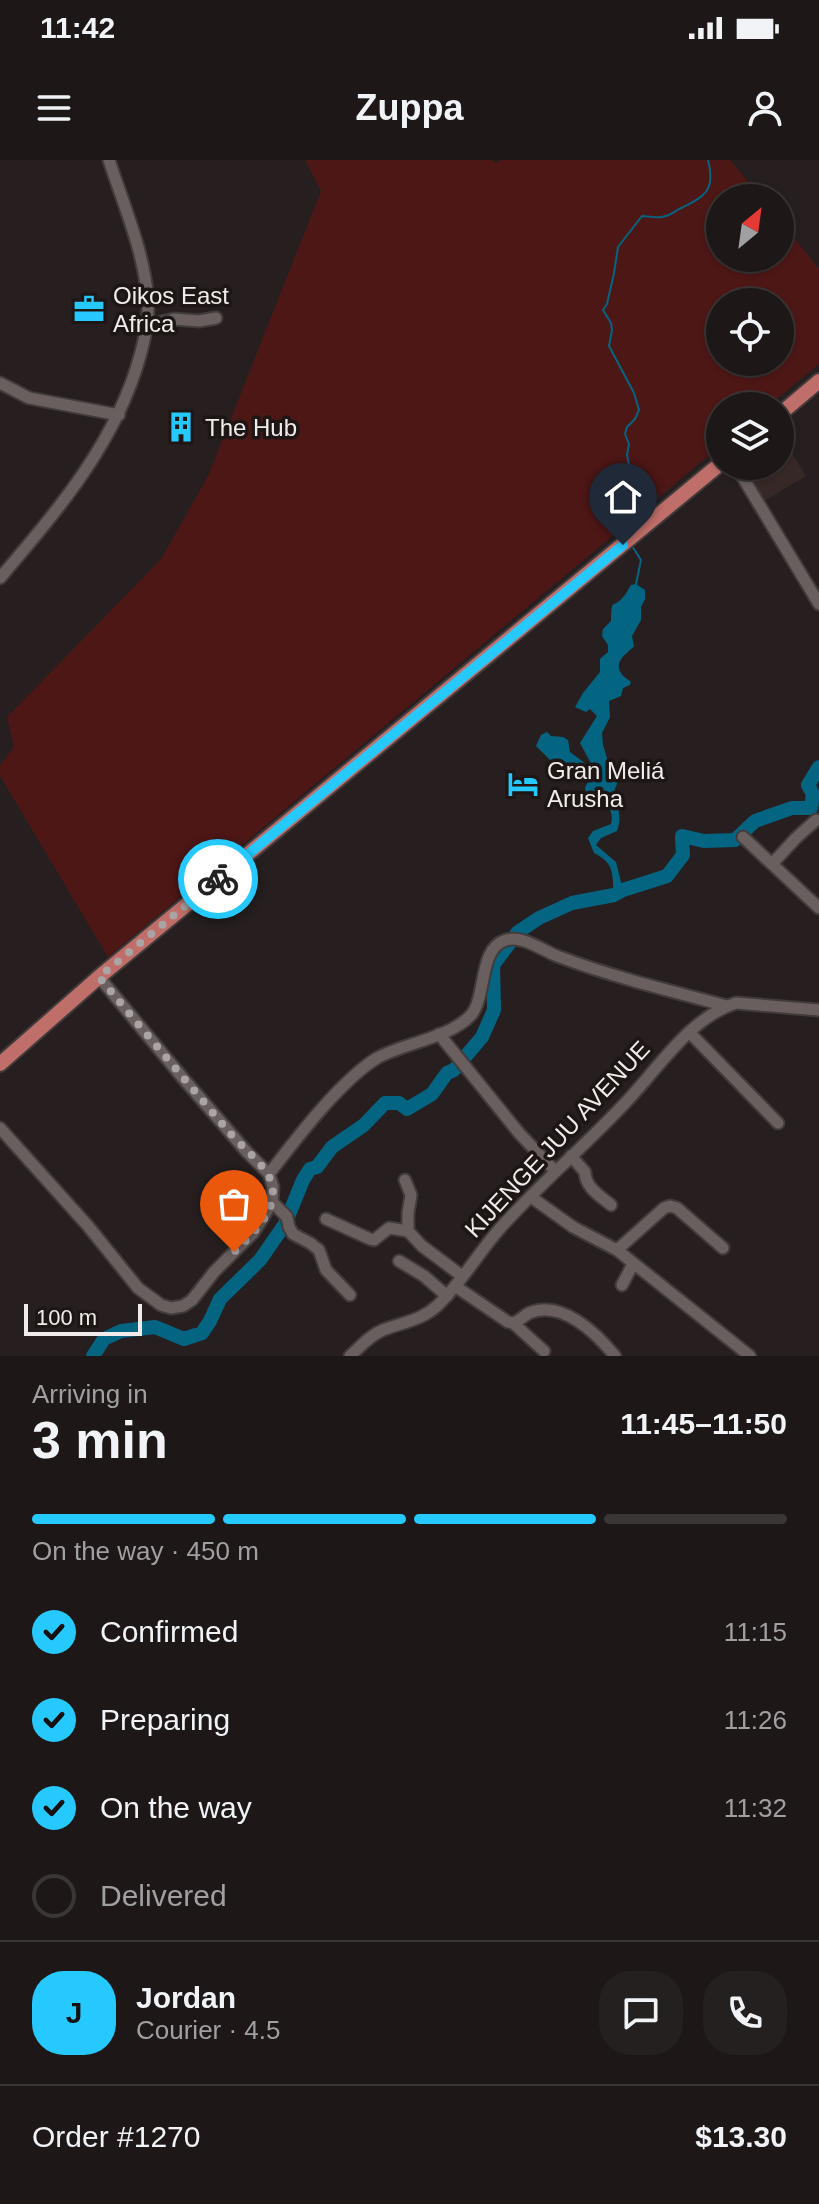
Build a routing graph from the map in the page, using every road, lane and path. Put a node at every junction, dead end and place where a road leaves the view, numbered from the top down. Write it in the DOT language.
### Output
graph roads {
  1 [pos="109,160"];
  2 [pos="216,318"];
  3 [pos="148,325"];
  4 [pos="819,381"];
  5 [pos="0,383"];
  6 [pos="794,402"];
  7 [pos="119,415"];
  8 [pos="706,476"];
  9 [pos="744,480"];
  10 [pos="0,578"];
  11 [pos="819,604"];
  12 [pos="816,820"];
  13 [pos="743,837"];
  14 [pos="772,864"];
  15 [pos="819,908"];
  16 [pos="99,977"];
  17 [pos="727,1006"];
  18 [pos="819,1010"];
  19 [pos="690,1033"];
  20 [pos="439,1034"];
  21 [pos="0,1064"];
  22 [pos="778,1123"];
  23 [pos="0,1128"];
  24 [pos="571,1156"];
  25 [pos="555,1171"];
  26 [pos="269,1174"];
  27 [pos="405,1180"];
  28 [pos="531,1197"];
  29 [pos="274,1204"];
  30 [pos="611,1205"];
  31 [pos="326,1219"];
  32 [pos="408,1231"];
  33 [pos="723,1248"];
  34 [pos="617,1250"];
  35 [pos="399,1261"];
  36 [pos="633,1264"];
  37 [pos="459,1281"];
  38 [pos="622,1285"];
  39 [pos="350,1295"];
  40 [pos="447,1296"];
  41 [pos="513,1323"];
  42 [pos="544,1351"];
  43 [pos="350,1356"];
  44 [pos="615,1356"];
  45 [pos="750,1356"];
  1 -- 3 [label="street"];
  2 -- 3 [label="street"];
  3 -- 7 [label="street"];
  4 -- 6 [label="main road"];
  5 -- 7 [label="street"];
  7 -- 10 [label="street"];
  8 -- 16 [label="main road"];
  9 -- 11 [label="street"];
  12 -- 14 [label="street"];
  13 -- 14 [label="street"];
  14 -- 15 [label="street"];
  16 -- 21 [label="main road"];
  16 -- 26 [label="street"];
  17 -- 18 [label="street"];
  17 -- 19 [label="street, KIJENGE JUU AVENUE"];
  17 -- 20 [label="street"];
  19 -- 22 [label="street"];
  19 -- 24 [label="street, KIJENGE JUU AVENUE"];
  20 -- 25 [label="street"];
  20 -- 26 [label="street"];
  23 -- 29 [label="street"];
  24 -- 25 [label="street, KIJENGE JUU AVENUE"];
  24 -- 30 [label="street"];
  25 -- 28 [label="street, KIJENGE JUU AVENUE"];
  26 -- 29 [label="street"];
  27 -- 32 [label="street"];
  28 -- 34 [label="street"];
  28 -- 37 [label="street, KIJENGE JUU AVENUE"];
  29 -- 39 [label="street"];
  31 -- 32 [label="street"];
  32 -- 37 [label="street"];
  33 -- 34 [label="street"];
  34 -- 36 [label="street"];
  35 -- 40 [label="street"];
  36 -- 38 [label="street"];
  36 -- 45 [label="street"];
  37 -- 40 [label="street, KIJENGE JUU AVENUE"];
  37 -- 41 [label="street"];
  40 -- 43 [label="street, KIJENGE JUU AVENUE"];
  41 -- 42 [label="street"];
  41 -- 44 [label="street"];
}
